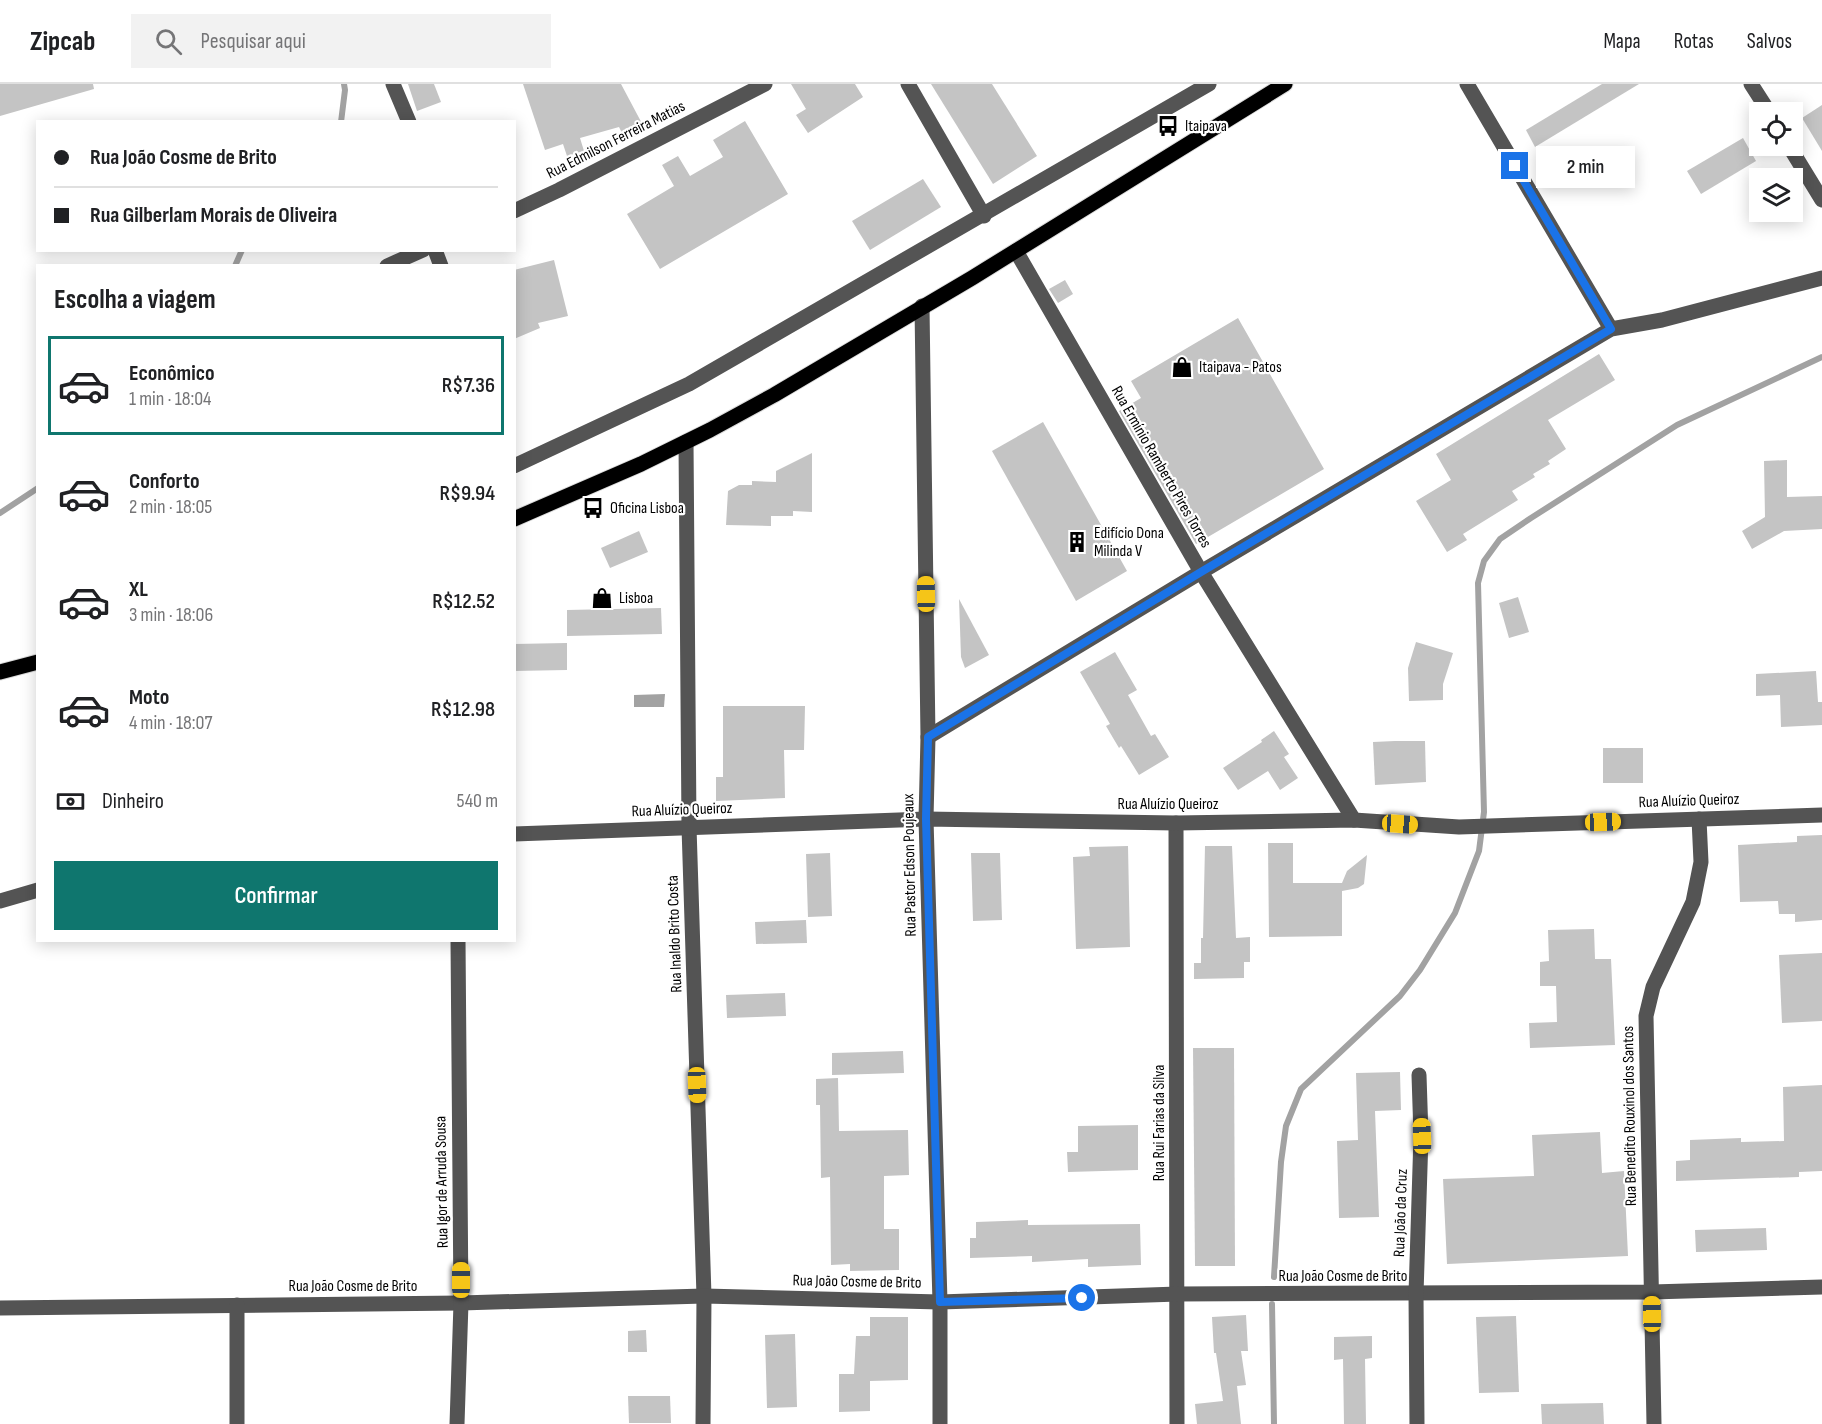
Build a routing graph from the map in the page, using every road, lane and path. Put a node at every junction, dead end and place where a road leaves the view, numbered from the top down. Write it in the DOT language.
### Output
graph roads {
  1 [pos="393,84"];
  2 [pos="765,84"];
  3 [pos="908,84"];
  4 [pos="1209,84"];
  5 [pos="1285,84"];
  6 [pos="1467,84"];
  7 [pos="1751,84"];
  8 [pos="1763,102"];
  9 [pos="408,120"];
  10 [pos="1795,156"];
  11 [pos="1822,200"];
  12 [pos="516,210"];
  13 [pos="984,216"];
  14 [pos="1016,251"];
  15 [pos="418,252"];
  16 [pos="392,264"];
  17 [pos="1822,278"];
  18 [pos="922,306"];
  19 [pos="1611,329"];
  20 [pos="686,442"];
  21 [pos="516,460"];
  22 [pos="516,518"];
  23 [pos="1201,572"];
  24 [pos="36,663"];
  25 [pos="0,672"];
  26 [pos="928,737"];
  27 [pos="1822,815"];
  28 [pos="926,819"];
  29 [pos="1699,819"];
  30 [pos="1354,820"];
  31 [pos="1176,823"];
  32 [pos="689,827"];
  33 [pos="516,834"];
  34 [pos="36,891"];
  35 [pos="0,901"];
  36 [pos="458,942"];
  37 [pos="1419,1076"];
  38 [pos="1822,1287"];
  39 [pos="1652,1292"];
  40 [pos="1178,1294"];
  41 [pos="1416,1294"];
  42 [pos="704,1296"];
  43 [pos="940,1302"];
  44 [pos="461,1303"];
  45 [pos="237,1305"];
  46 [pos="0,1308"];
  47 [pos="237,1424"];
  48 [pos="457,1424"];
  49 [pos="703,1424"];
  50 [pos="940,1424"];
  51 [pos="1177,1424"];
  52 [pos="1417,1424"];
  53 [pos="1654,1424"];
  1 -- 9 [label="street"];
  2 -- 12 [label="street, Rua Edmilson Ferreira Matias"];
  3 -- 13 [label="street"];
  4 -- 13 [label="street"];
  5 -- 14 [label="main road"];
  6 -- 19 [label="street"];
  7 -- 8 [label="street"];
  10 -- 11 [label="street"];
  13 -- 21 [label="street"];
  14 -- 18 [label="main road"];
  14 -- 23 [label="street, Rua Ermínio Ramberto Pires Torres"];
  15 -- 16 [label="street"];
  17 -- 19 [label="street"];
  18 -- 20 [label="main road"];
  18 -- 26 [label="street, Rua Pastor Edson Poujeaux"];
  19 -- 23 [label="street"];
  20 -- 22 [label="main road"];
  20 -- 32 [label="street, Rua Inaldo Brito Costa"];
  23 -- 26 [label="street"];
  23 -- 30 [label="street, Rua Ermínio Ramberto Pires Torres"];
  24 -- 25 [label="main road"];
  26 -- 28 [label="street, Rua Pastor Edson Poujeaux"];
  27 -- 29 [label="street, Rua Aluízio Queiroz"];
  28 -- 31 [label="street, Rua Aluízio Queiroz"];
  28 -- 32 [label="street, Rua Aluízio Queiroz"];
  28 -- 43 [label="street, Rua Pastor Edson Poujeaux"];
  29 -- 30 [label="street, Rua Aluízio Queiroz"];
  29 -- 39 [label="street, Rua Benedito Rouxinol dos Santos"];
  30 -- 31 [label="street, Rua Aluízio Queiroz"];
  31 -- 40 [label="street, Rua Rui Farias da Silva"];
  32 -- 33 [label="street, Rua Aluízio Queiroz"];
  32 -- 42 [label="street, Rua Inaldo Brito Costa"];
  34 -- 35 [label="street"];
  36 -- 44 [label="street, Rua Igor de Arruda Sousa"];
  37 -- 41 [label="street, Rua João da Cruz"];
  38 -- 39 [label="street, Rua João Cosme de Brito"];
  39 -- 41 [label="street, Rua João Cosme de Brito"];
  39 -- 53 [label="street, Rua Benedito Rouxinol dos Santos"];
  40 -- 41 [label="street, Rua João Cosme de Brito"];
  40 -- 43 [label="street, Rua João Cosme de Brito"];
  40 -- 51 [label="street, Rua Rui Farias da Silva"];
  41 -- 52 [label="street, Rua João da Cruz"];
  42 -- 43 [label="street, Rua João Cosme de Brito"];
  42 -- 44 [label="street, Rua João Cosme de Brito"];
  42 -- 49 [label="street, Rua Inaldo Brito Costa"];
  43 -- 50 [label="street, Rua Pastor Edson Poujeaux"];
  44 -- 45 [label="street, Rua João Cosme de Brito"];
  44 -- 48 [label="street, Rua Igor de Arruda Sousa"];
  45 -- 46 [label="street, Rua João Cosme de Brito"];
  45 -- 47 [label="street"];
}
